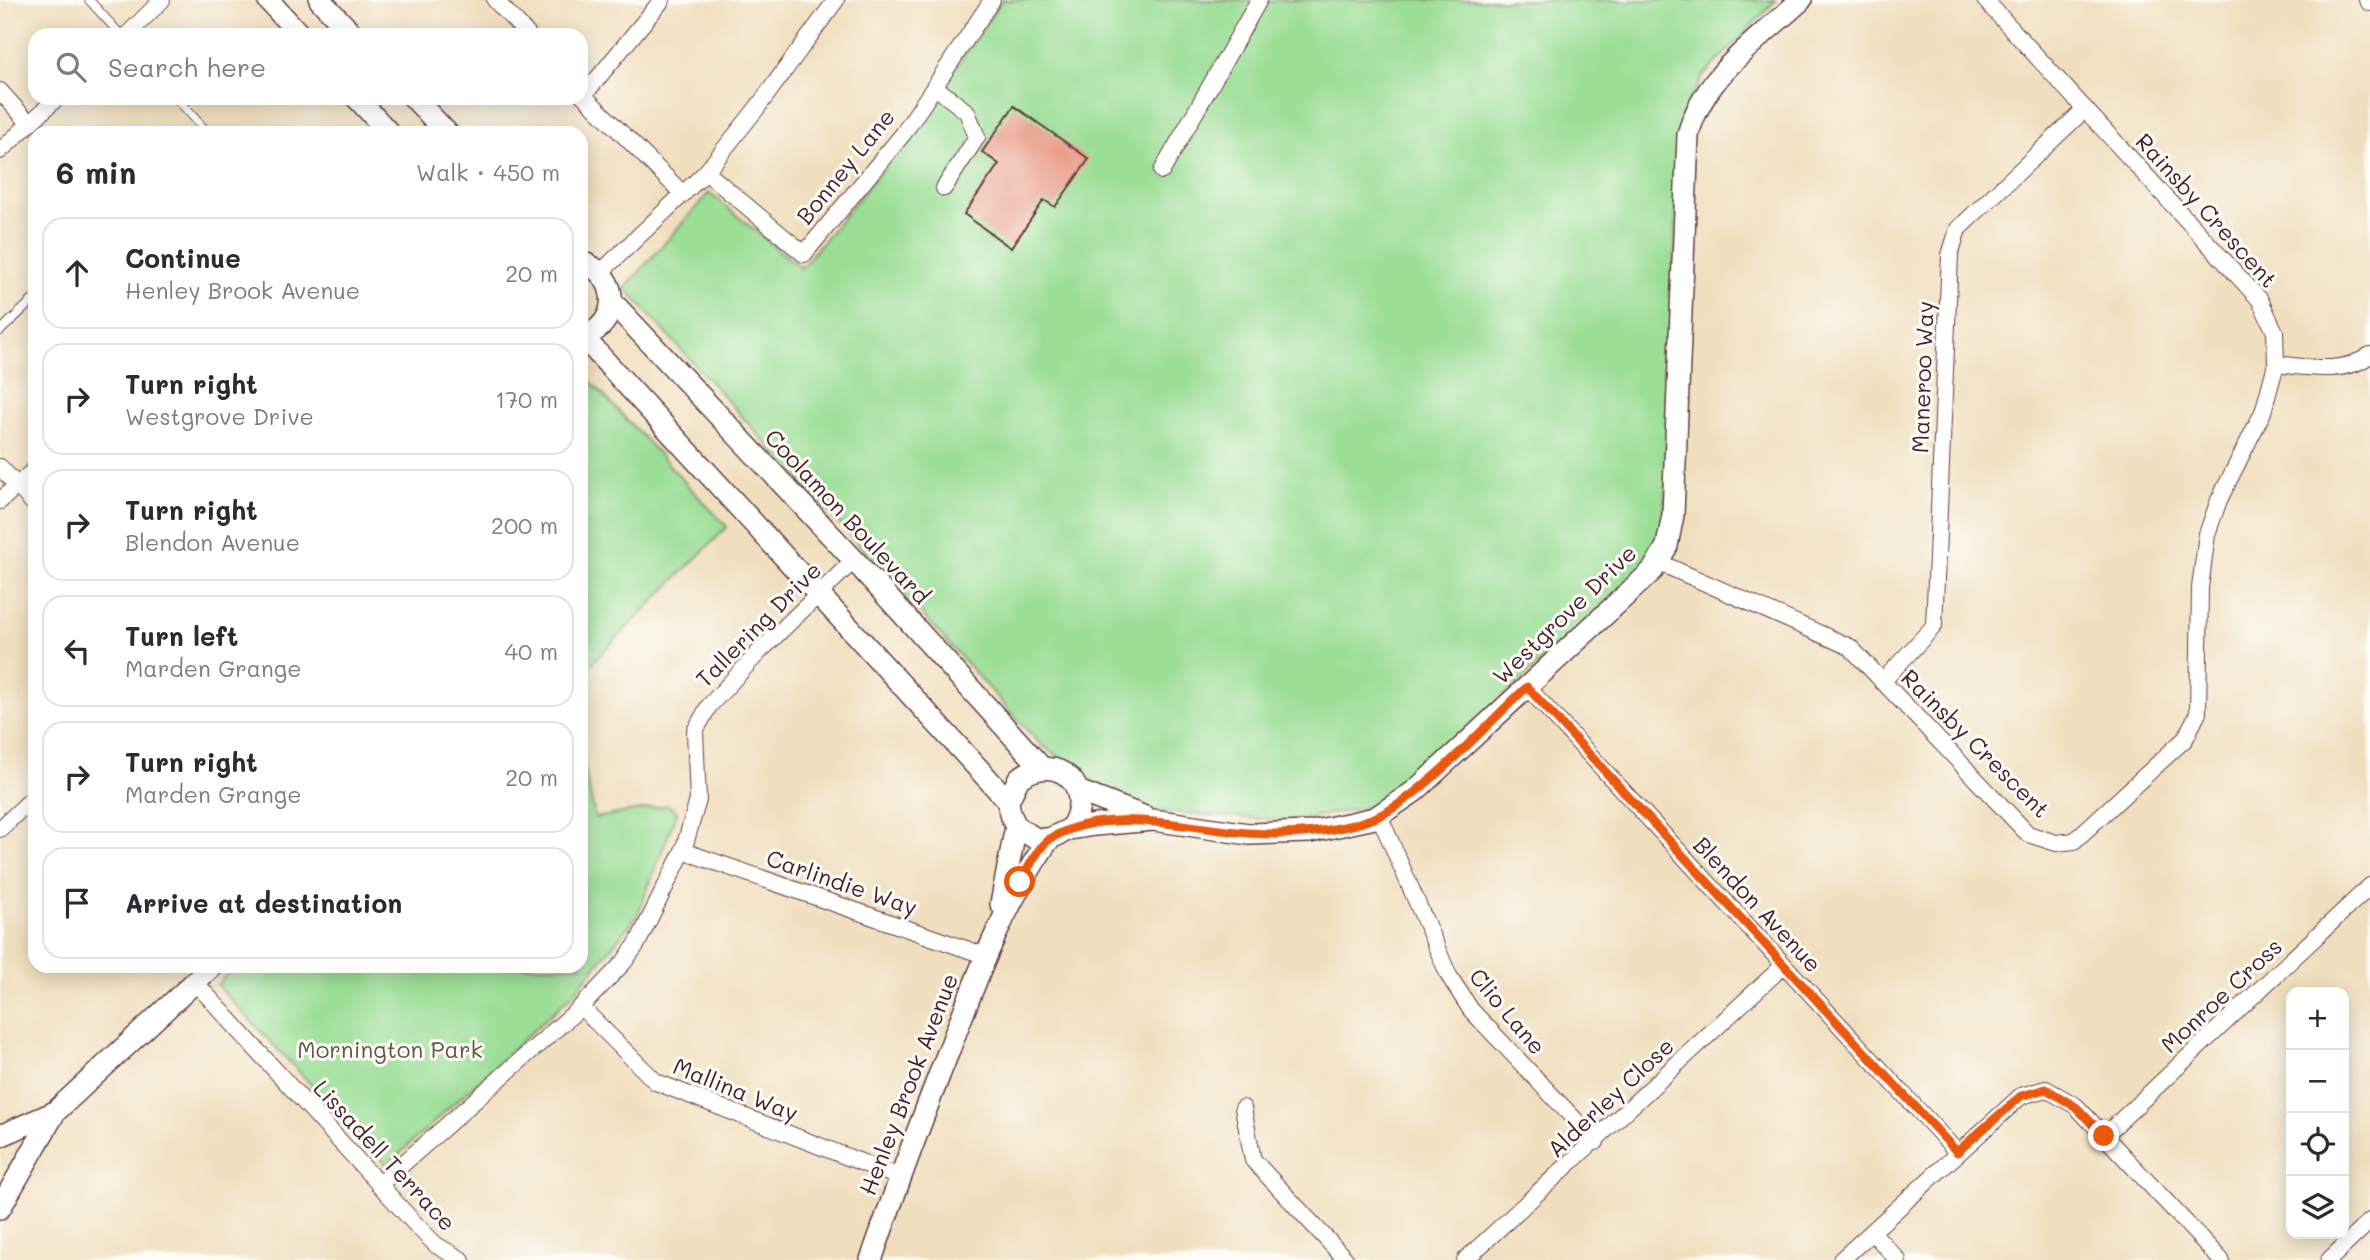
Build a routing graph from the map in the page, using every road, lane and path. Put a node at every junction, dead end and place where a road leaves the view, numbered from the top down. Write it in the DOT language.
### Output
graph roads {
  1 [pos="89,0"];
  2 [pos="162,0"];
  3 [pos="268,0"];
  4 [pos="320,0"];
  5 [pos="495,0"];
  6 [pos="662,0"];
  7 [pos="836,0"];
  8 [pos="992,0"];
  9 [pos="1259,0"];
  10 [pos="1801,0"];
  11 [pos="1985,0"];
  12 [pos="115,28"];
  13 [pos="134,28"];
  14 [pos="294,28"];
  15 [pos="347,28"];
  16 [pos="521,28"];
  17 [pos="588,87"];
  18 [pos="935,88"];
  19 [pos="0,91"];
  20 [pos="588,100"];
  21 [pos="49,105"];
  22 [pos="182,105"];
  23 [pos="363,105"];
  24 [pos="421,105"];
  25 [pos="2085,109"];
  26 [pos="29,123"];
  27 [pos="202,126"];
  28 [pos="382,126"];
  29 [pos="440,126"];
  30 [pos="0,151"];
  31 [pos="1163,171"];
  32 [pos="706,172"];
  33 [pos="944,188"];
  34 [pos="683,194"];
  35 [pos="588,266"];
  36 [pos="601,272"];
  37 [pos="612,303"];
  38 [pos="28,305"];
  39 [pos="0,331"];
  40 [pos="588,333"];
  41 [pos="588,344"];
  42 [pos="2370,355"];
  43 [pos="2276,364"];
  44 [pos="0,467"];
  45 [pos="28,475"];
  46 [pos="16,486"];
  47 [pos="28,498"];
  48 [pos="0,501"];
  49 [pos="854,560"];
  50 [pos="1658,562"];
  51 [pos="818,594"];
  52 [pos="1882,682"];
  53 [pos="1527,687"];
  54 [pos="1041,767"];
  55 [pos="1078,791"];
  56 [pos="1008,801"];
  57 [pos="28,802"];
  58 [pos="1379,815"];
  59 [pos="1153,820"];
  60 [pos="1016,825"];
  61 [pos="0,828"];
  62 [pos="1070,829"];
  63 [pos="1049,839"];
  64 [pos="683,851"];
  65 [pos="2370,886"];
  66 [pos="997,927"];
  67 [pos="986,956"];
  68 [pos="1784,965"];
  69 [pos="205,973"];
  70 [pos="195,982"];
  71 [pos="581,1007"];
  72 [pos="1243,1108"];
  73 [pos="55,1112"];
  74 [pos="0,1136"];
  75 [pos="2104,1136"];
  76 [pos="1596,1142"];
  77 [pos="1957,1152"];
  78 [pos="899,1177"];
  79 [pos="379,1185"];
  80 [pos="0,1208"];
  81 [pos="2370,1222"];
  82 [pos="1871,1232"];
  83 [pos="462,1260"];
  84 [pos="871,1260"];
  85 [pos="1346,1260"];
  86 [pos="1465,1260"];
  87 [pos="1841,1260"];
  88 [pos="1898,1260"];
  89 [pos="2221,1260"];
  90 [pos="2329,1260"];
  1 -- 12 [label="lane"];
  2 -- 13 [label="street"];
  3 -- 14 [label="street"];
  4 -- 15 [label="street"];
  5 -- 16 [label="street"];
  6 -- 17 [label="street"];
  7 -- 32 [label="street"];
  8 -- 18 [label="street, Bonney Lane"];
  9 -- 31 [label="street"];
  10 -- 50 [label="street, Westgrove Drive"];
  11 -- 25 [label="street, Rainsby Crescent"];
  18 -- 32 [label="street, Bonney Lane"];
  18 -- 33 [label="street"];
  19 -- 26 [label="street"];
  20 -- 34 [label="street"];
  21 -- 26 [label="street"];
  22 -- 27 [label="lane"];
  23 -- 28 [label="street"];
  24 -- 29 [label="street"];
  25 -- 43 [label="street, Rainsby Crescent"];
  25 -- 52 [label="street, Maneroo Way"];
  26 -- 30 [label="street"];
  32 -- 34 [label="street"];
  34 -- 36 [label="street"];
  35 -- 36 [label="street"];
  36 -- 37 [label="street"];
  37 -- 40 [label="street"];
  37 -- 49 [label="street, Coolamon Boulevard"];
  38 -- 39 [label="lane"];
  41 -- 51 [label="street"];
  42 -- 43 [label="street"];
  43 -- 52 [label="street, Rainsby Crescent"];
  44 -- 46 [label="street"];
  45 -- 46 [label="street"];
  46 -- 47 [label="street"];
  46 -- 48 [label="street"];
  49 -- 51 [label="street, Tallering Drive"];
  49 -- 54 [label="street, Coolamon Boulevard"];
  50 -- 52 [label="street, Rainsby Crescent"];
  50 -- 53 [label="street, Westgrove Drive"];
  51 -- 56 [label="street"];
  51 -- 64 [label="street, Tallering Drive"];
  53 -- 58 [label="street, Westgrove Drive"];
  53 -- 68 [label="street, Blendon Avenue"];
  54 -- 55 [label="street"];
  54 -- 56 [label="street"];
  55 -- 59 [label="street, Westgrove Drive"];
  55 -- 62 [label="street"];
  56 -- 60 [label="street"];
  57 -- 61 [label="street"];
  58 -- 59 [label="street, Westgrove Drive"];
  58 -- 76 [label="street, Clio Lane"];
  59 -- 62 [label="street, Westgrove Drive"];
  60 -- 63 [label="street"];
  60 -- 66 [label="street, Henley Brook Avenue"];
  62 -- 63 [label="street"];
  63 -- 66 [label="street, Henley Brook Avenue"];
  64 -- 67 [label="street, Carlindie Way"];
  64 -- 71 [label="street, Tallering Drive"];
  65 -- 75 [label="street, Monroe Cross"];
  66 -- 67 [label="street, Henley Brook Avenue"];
  67 -- 78 [label="street, Henley Brook Avenue"];
  68 -- 76 [label="street, Alderley Close"];
  68 -- 77 [label="street, Blendon Avenue"];
  69 -- 70 [label="street"];
  70 -- 73 [label="street"];
  70 -- 79 [label="street, Lissadell Terrace"];
  71 -- 78 [label="street, Mallina Way"];
  71 -- 79 [label="street, Tallering Drive"];
  72 -- 85 [label="street"];
  73 -- 74 [label="street"];
  73 -- 80 [label="street"];
  75 -- 77 [label="street"];
  75 -- 89 [label="street"];
  76 -- 86 [label="street, Alderley Close"];
  77 -- 82 [label="street"];
  78 -- 84 [label="street, Henley Brook Avenue"];
  79 -- 83 [label="street, Lissadell Terrace"];
  81 -- 90 [label="street"];
  82 -- 87 [label="street"];
  82 -- 88 [label="street"];
}
